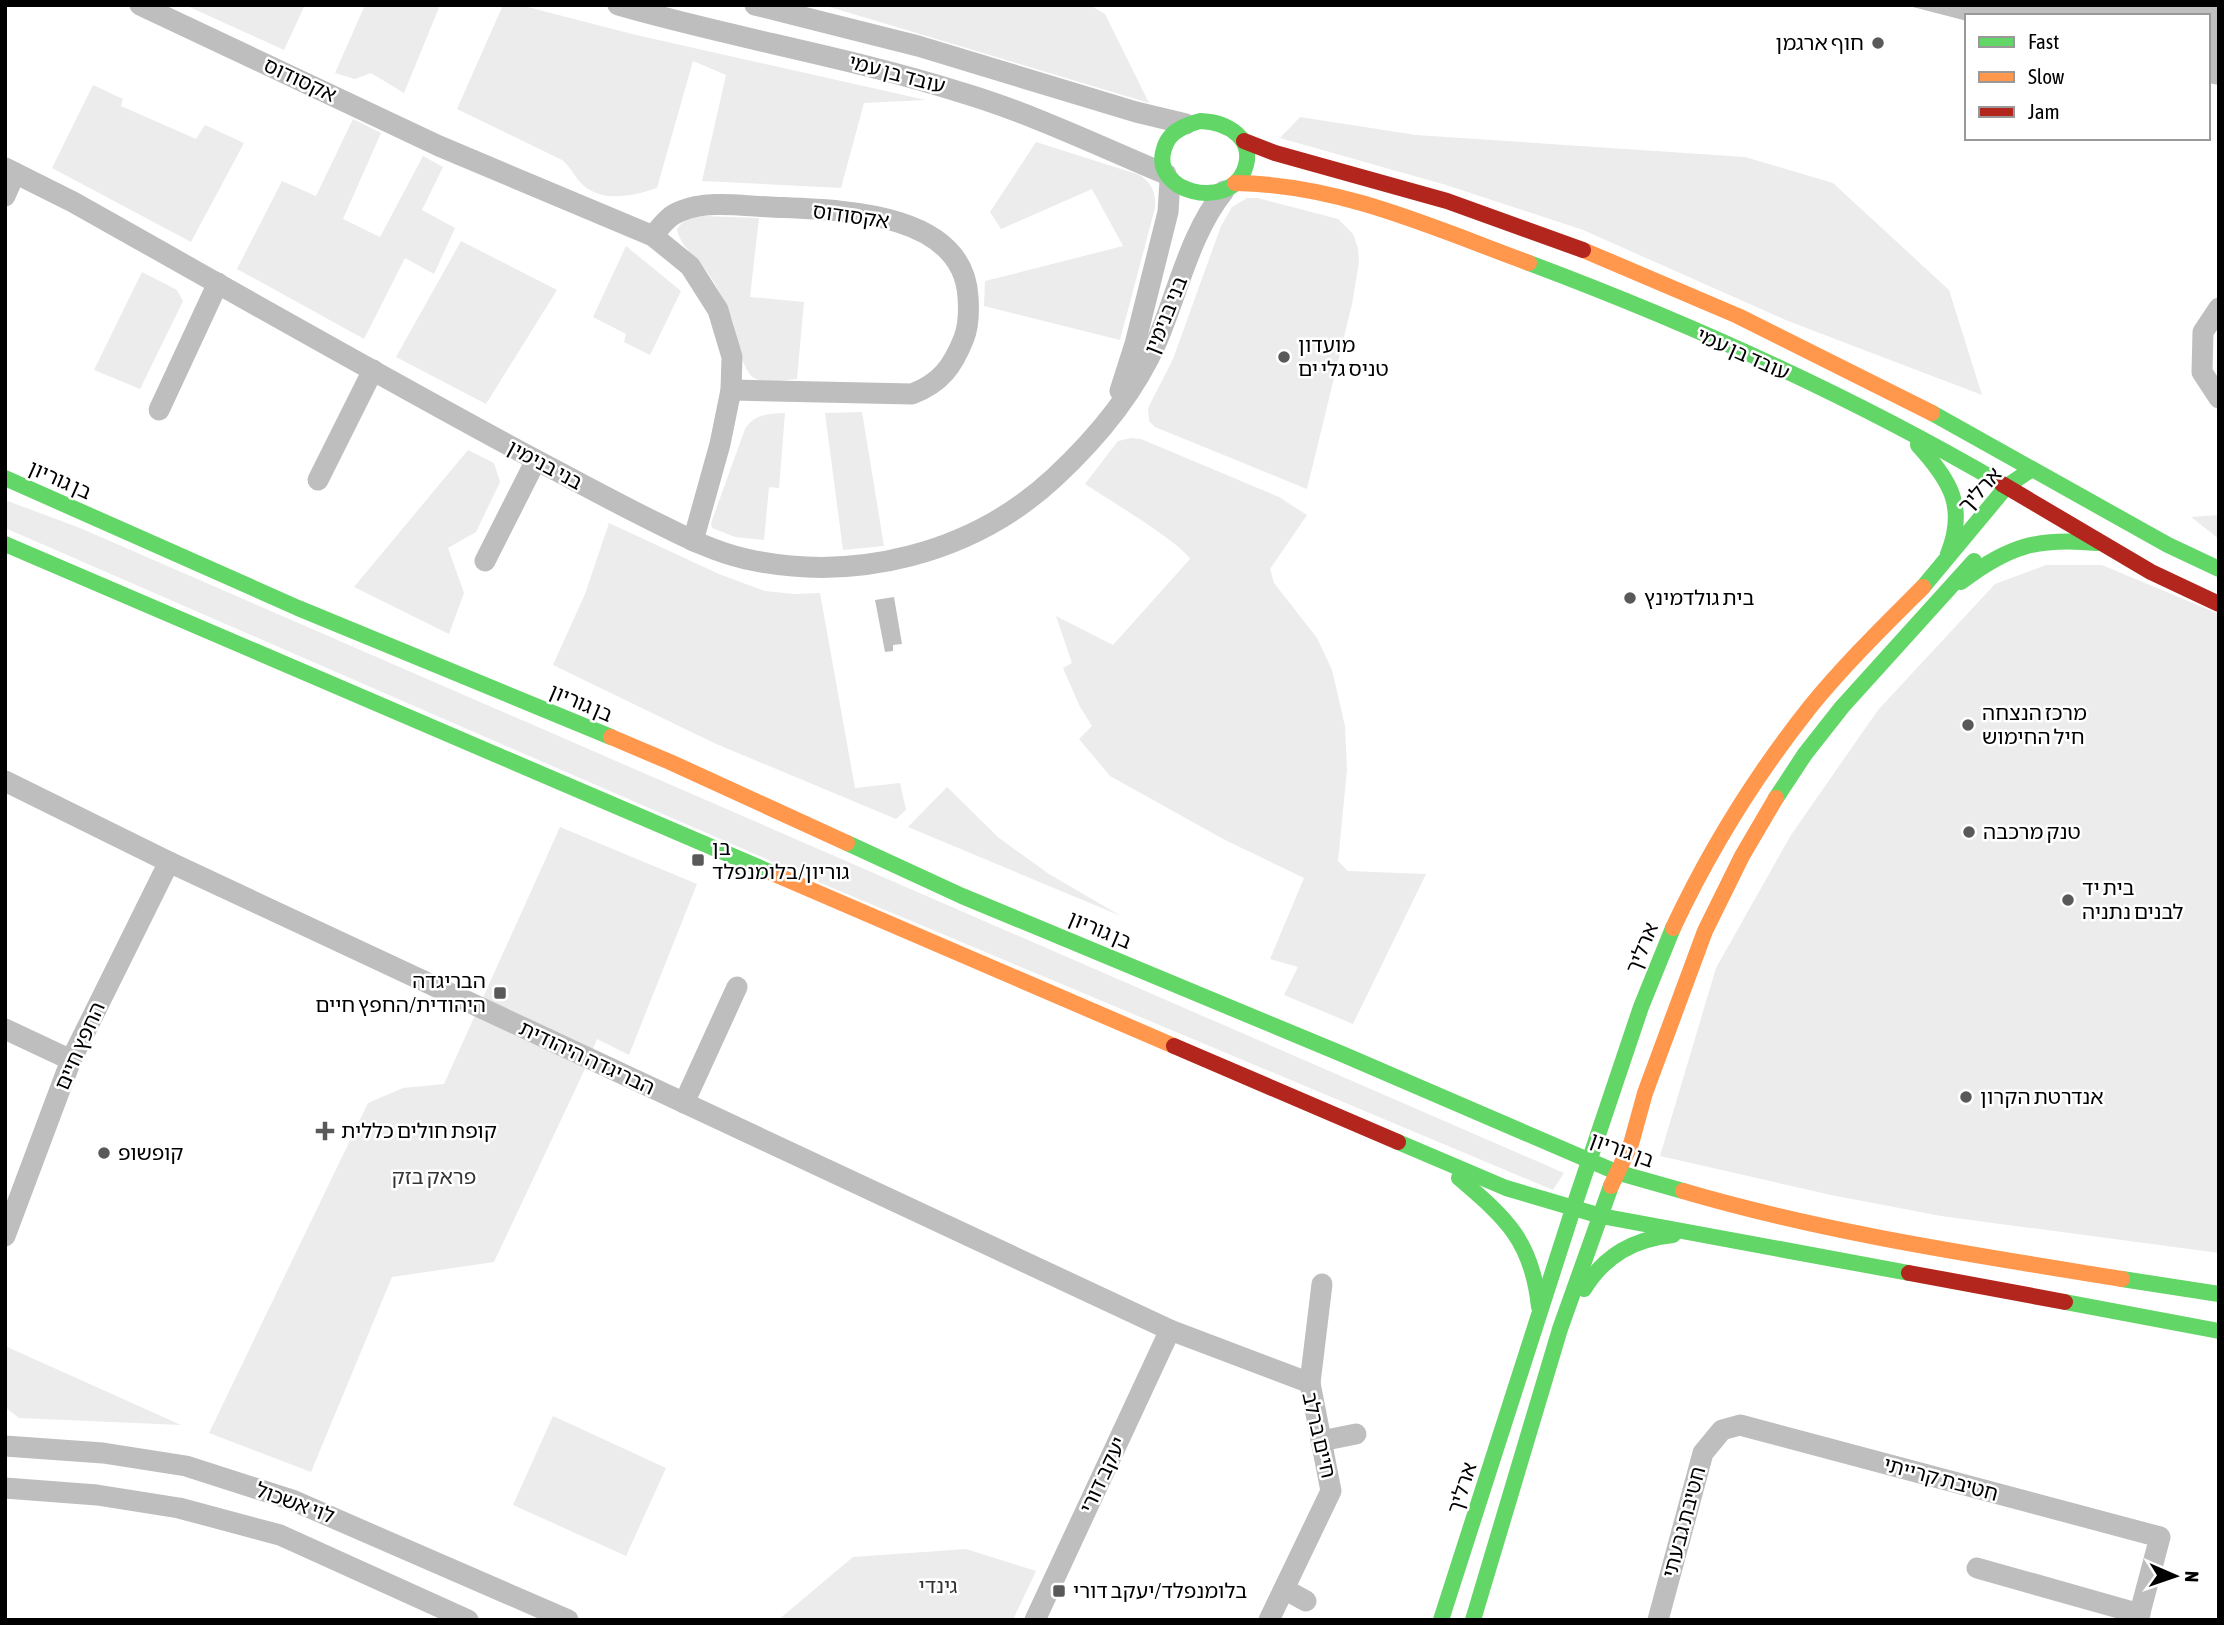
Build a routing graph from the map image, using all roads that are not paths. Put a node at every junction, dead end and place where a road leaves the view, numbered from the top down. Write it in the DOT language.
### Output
graph roads {
  1 [pos="140,5"];
  2 [pos="618,5"];
  3 [pos="755,5"];
  4 [pos="1186,124"];
  5 [pos="1244,141"];
  6 [pos="10,171"];
  7 [pos="1168,177"];
  8 [pos="1229,187"];
  9 [pos="5,196"];
  10 [pos="653,236"];
  11 [pos="218,284"];
  12 [pos="2219,308"];
  13 [pos="373,370"];
  14 [pos="731,390"];
  15 [pos="2219,398"];
  16 [pos="159,410"];
  17 [pos="1905,431"];
  18 [pos="1097,432"];
  19 [pos="536,460"];
  20 [pos="2032,469"];
  21 [pos="5,478"];
  22 [pos="318,480"];
  23 [pos="2007,486"];
  24 [pos="2020,501"];
  25 [pos="693,541"];
  26 [pos="2101,543"];
  27 [pos="5,544"];
  28 [pos="1984,549"];
  29 [pos="485,561"];
  30 [pos="1940,569"];
  31 [pos="2219,569"];
  32 [pos="1952,589"];
  33 [pos="2219,604"];
  34 [pos="5,781"];
  35 [pos="169,862"];
  36 [pos="1701,869"];
  37 [pos="1735,870"];
  38 [pos="737,987"];
  39 [pos="5,1029"];
  40 [pos="71,1060"];
  41 [pos="1614,1087"];
  42 [pos="1643,1102"];
  43 [pos="684,1103"];
  44 [pos="1529,1136"];
  45 [pos="1647,1148"];
  46 [pos="1436,1160"];
  47 [pos="1590,1161"];
  48 [pos="1660,1169"];
  49 [pos="1616,1172"];
  50 [pos="1699,1196"];
  51 [pos="1573,1209"];
  52 [pos="1601,1216"];
  53 [pos="1697,1234"];
  54 [pos="5,1236"];
  55 [pos="1322,1284"];
  56 [pos="2219,1294"];
  57 [pos="1538,1321"];
  58 [pos="1560,1329"];
  59 [pos="1170,1331"];
  60 [pos="2219,1331"];
  61 [pos="1310,1384"];
  62 [pos="1722,1430"];
  63 [pos="1356,1434"];
  64 [pos="1321,1441"];
  65 [pos="5,1446"];
  66 [pos="5,1488"];
  67 [pos="1977,1567"];
  68 [pos="1284,1589"];
  69 [pos="1306,1601"];
  70 [pos="2139,1617"];
  71 [pos="467,1620"];
  72 [pos="568,1620"];
  73 [pos="1035,1620"];
  74 [pos="1269,1620"];
  75 [pos="1441,1620"];
  76 [pos="1473,1620"];
  77 [pos="1658,1620"];
  1 -- 10 [label="street, אקסודוס"];
  2 -- 7 [label="street, עובד בן עמי"];
  3 -- 4 [label="street, עובד בן עמי"];
  4 -- 5 [label="main road"];
  4 -- 7 [label="main road"];
  5 -- 8 [label="main road"];
  5 -- 20 [label="main road, עובד בן עמי"];
  6 -- 9 [label="street"];
  6 -- 11 [label="street, בני בנימין"];
  7 -- 8 [label="main road"];
  7 -- 18 [label="street, בני בנימין"];
  8 -- 17 [label="main road, עובד בן עמי"];
  8 -- 18 [label="street, בני בנימין"];
  10 -- 14 [label="street, אקסודוס"];
  10 -- 14 [label="street, אקסודוס"];
  11 -- 13 [label="street, בני בנימין"];
  11 -- 16 [label="street"];
  12 -- 15 [label="street"];
  13 -- 19 [label="street, בני בנימין"];
  13 -- 22 [label="street"];
  14 -- 25 [label="street, אקסודוס"];
  17 -- 23 [label="main road, עובד בן עמי"];
  17 -- 30 [label="main road"];
  18 -- 25 [label="street, בני בנימין"];
  19 -- 25 [label="street, בני בנימין"];
  19 -- 29 [label="street"];
  20 -- 23 [label="main road, ארליך"];
  20 -- 24 [label="main road, ארליך"];
  20 -- 31 [label="main road, עובד בן עמי"];
  21 -- 44 [label="main road, בן גוריון"];
  23 -- 24 [label="main road, עובד בן עמי"];
  23 -- 30 [label="main road, ארליך"];
  24 -- 26 [label="main road, עובד בן עמי"];
  26 -- 32 [label="main road"];
  26 -- 33 [label="main road, עובד בן עמי"];
  27 -- 46 [label="main road"];
  28 -- 32 [label="main road"];
  30 -- 36 [label="main road, ארליך"];
  32 -- 37 [label="main road"];
  34 -- 35 [label="street, הבריגדה היהודית"];
  35 -- 40 [label="street, החפץ חיים"];
  35 -- 43 [label="street, הבריגדה היהודית"];
  36 -- 37 [label="street"];
  36 -- 41 [label="main road, ארליך"];
  37 -- 42 [label="main road"];
  38 -- 43 [label="street"];
  39 -- 40 [label="street"];
  40 -- 54 [label="street, החפץ חיים"];
  41 -- 44 [label="main road"];
  41 -- 47 [label="main road, ארליך"];
  42 -- 45 [label="main road"];
  42 -- 49 [label="main road"];
  43 -- 59 [label="street, הבריגדה היהודית"];
  44 -- 47 [label="main road, בן גוריון"];
  46 -- 51 [label="main road"];
  46 -- 57 [label="main road"];
  47 -- 49 [label="main road, בן גוריון"];
  47 -- 51 [label="main road, ארליך"];
  48 -- 50 [label="main road"];
  49 -- 50 [label="main road, בן גוריון"];
  49 -- 52 [label="main road"];
  50 -- 56 [label="main road, בן גוריון"];
  51 -- 52 [label="main road"];
  51 -- 57 [label="main road, ארליך"];
  52 -- 53 [label="main road"];
  52 -- 58 [label="main road"];
  53 -- 58 [label="main road"];
  53 -- 60 [label="main road"];
  55 -- 61 [label="street"];
  57 -- 75 [label="main road, ארליך"];
  58 -- 76 [label="main road"];
  59 -- 61 [label="street, חיים ברלב"];
  59 -- 73 [label="street, יעקב דורי"];
  61 -- 64 [label="street, חיים ברלב"];
  62 -- 70 [label="street, חטיבת קרייתי"];
  62 -- 77 [label="street, חטיבת גבעתי"];
  63 -- 64 [label="street"];
  64 -- 68 [label="street, חיים ברלב"];
  65 -- 72 [label="street, לוי אשכול"];
  66 -- 71 [label="street, לוי אשכול"];
  67 -- 70 [label="street"];
  68 -- 69 [label="street"];
  68 -- 74 [label="street, חיים ברלב"];
}
